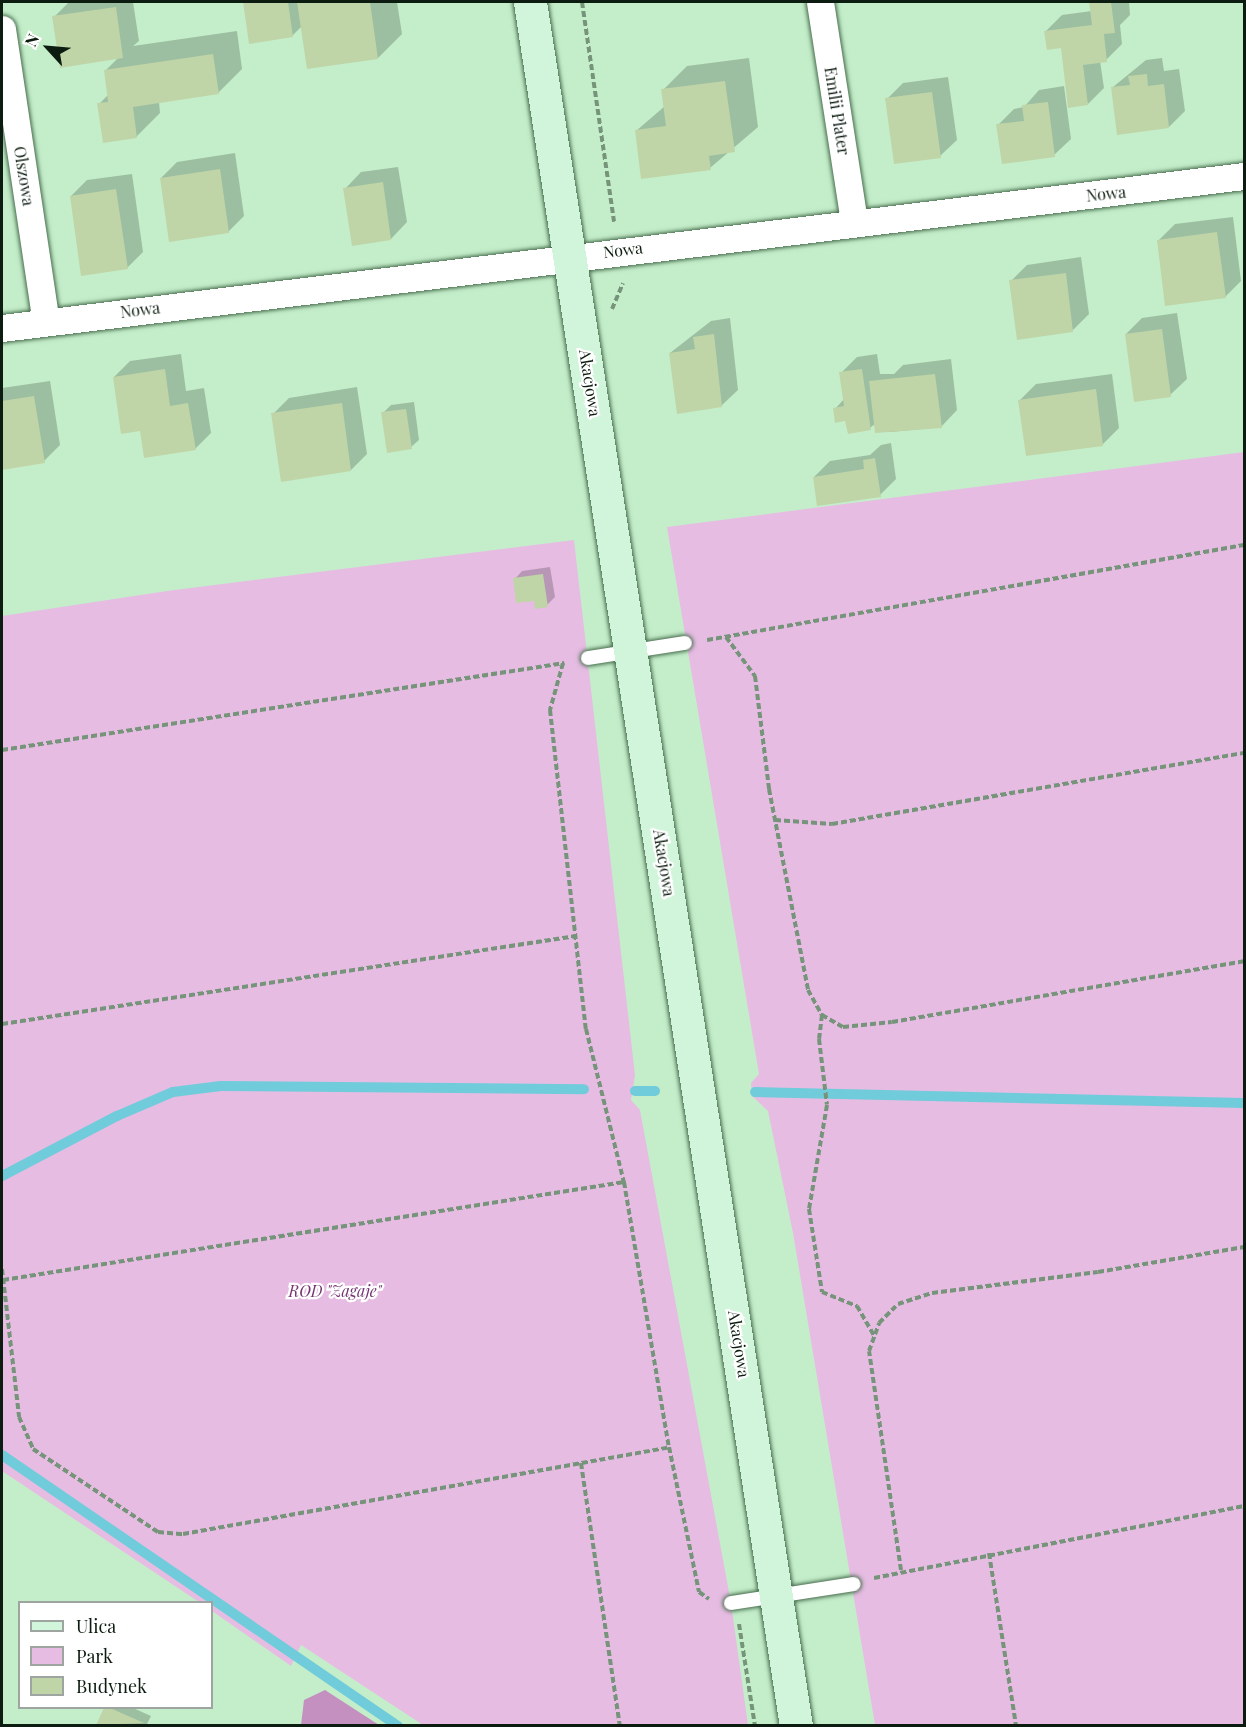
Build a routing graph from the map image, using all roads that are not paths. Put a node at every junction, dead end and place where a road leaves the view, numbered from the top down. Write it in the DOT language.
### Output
graph roads {
  1 [pos="530,2"];
  2 [pos="820,2"];
  3 [pos="2,29"];
  4 [pos="1245,176"];
  5 [pos="854,221"];
  6 [pos="570,256"];
  7 [pos="46,322"];
  8 [pos="2,328"];
  9 [pos="685,643"];
  10 [pos="631,651"];
  11 [pos="588,658"];
  12 [pos="854,1584"];
  13 [pos="777,1597"];
  14 [pos="733,1603"];
  15 [pos="796,1725"];
  1 -- 6 [label="street, Akacjowa"];
  2 -- 5 [label="street, Emilii Plater"];
  3 -- 7 [label="street, Olszowa"];
  4 -- 5 [label="street, Nowa"];
  5 -- 6 [label="street, Nowa"];
  6 -- 7 [label="street, Nowa"];
  6 -- 10 [label="street, Akacjowa"];
  7 -- 8 [label="street, Nowa"];
  9 -- 10 [label="lane"];
  10 -- 11 [label="lane"];
  10 -- 13 [label="street, Akacjowa"];
  12 -- 13 [label="lane"];
  13 -- 14 [label="lane"];
  13 -- 15 [label="street, Akacjowa"];
}
